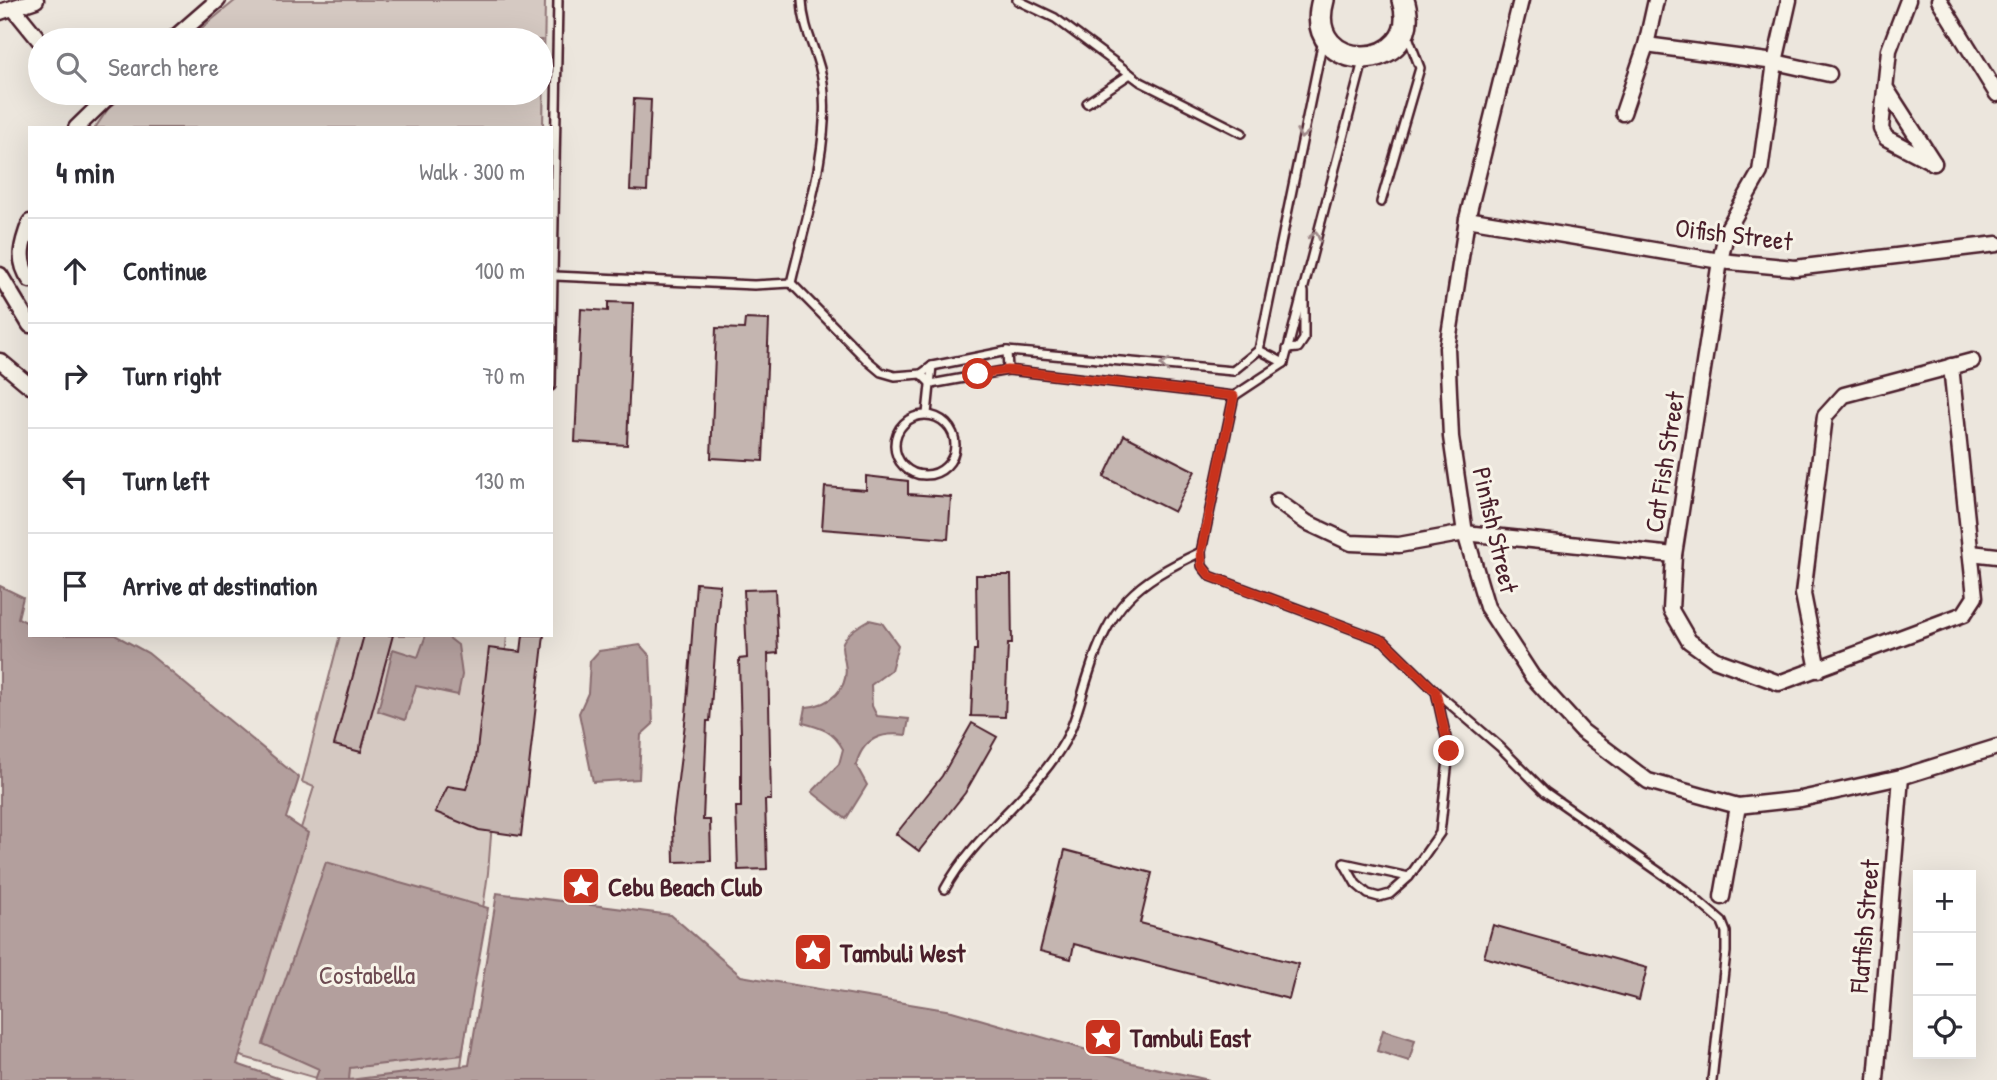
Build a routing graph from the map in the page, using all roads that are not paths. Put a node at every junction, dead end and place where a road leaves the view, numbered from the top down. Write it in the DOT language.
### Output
graph roads {
  1 [pos="36,0"];
  2 [pos="558,0"];
  3 [pos="802,0"];
  4 [pos="1017,0"];
  5 [pos="1323,0"];
  6 [pos="1404,0"];
  7 [pos="1521,0"];
  8 [pos="1656,0"];
  9 [pos="1789,0"];
  10 [pos="1908,0"];
  11 [pos="1939,0"];
  12 [pos="208,3"];
  13 [pos="7,11"];
  14 [pos="1405,27"];
  15 [pos="184,28"];
  16 [pos="28,30"];
  17 [pos="1324,34"];
  18 [pos="1646,45"];
  19 [pos="1363,59"];
  20 [pos="1775,62"];
  21 [pos="1130,74"];
  22 [pos="1829,74"];
  23 [pos="1888,90"];
  24 [pos="1997,94"];
  25 [pos="1087,103"];
  26 [pos="100,105"];
  27 [pos="1623,113"];
  28 [pos="78,126"];
  29 [pos="1242,133"];
  30 [pos="1381,202"];
  31 [pos="1467,219"];
  32 [pos="28,228"];
  33 [pos="1997,244"];
  34 [pos="1720,261"];
  35 [pos="0,275"];
  36 [pos="555,276"];
  37 [pos="28,277"];
  38 [pos="1303,280"];
  39 [pos="791,283"];
  40 [pos="28,322"];
  41 [pos="553,331"];
  42 [pos="1287,349"];
  43 [pos="1259,350"];
  44 [pos="1007,351"];
  45 [pos="978,356"];
  46 [pos="1972,360"];
  47 [pos="0,361"];
  48 [pos="1284,363"];
  49 [pos="932,366"];
  50 [pos="1951,366"];
  51 [pos="1008,370"];
  52 [pos="920,374"];
  53 [pos="978,374"];
  54 [pos="28,384"];
  55 [pos="930,384"];
  56 [pos="1234,396"];
  57 [pos="927,414"];
  58 [pos="1277,501"];
  59 [pos="1465,533"];
  60 [pos="1201,552"];
  61 [pos="1971,553"];
  62 [pos="1674,555"];
  63 [pos="1997,556"];
  64 [pos="1818,670"];
  65 [pos="1436,692"];
  66 [pos="1997,747"];
  67 [pos="1901,777"];
  68 [pos="1738,806"];
  69 [pos="1409,877"];
  70 [pos="945,889"];
  71 [pos="1722,897"];
  72 [pos="1712,1080"];
  73 [pos="1876,1080"];
  1 -- 13 [label="street"];
  2 -- 36 [label="lane"];
  3 -- 39 [label="lane"];
  4 -- 21 [label="lane"];
  5 -- 17 [label="street"];
  6 -- 14 [label="street"];
  7 -- 31 [label="street, Pinfish Street"];
  8 -- 18 [label="street"];
  9 -- 20 [label="street, Cat Fish Street"];
  10 -- 23 [label="street"];
  11 -- 24 [label="street"];
  12 -- 15 [label="street"];
  13 -- 16 [label="street"];
  14 -- 19 [label="street"];
  14 -- 30 [label="lane"];
  17 -- 19 [label="street"];
  17 -- 43 [label="lane, one-way"];
  18 -- 20 [label="street"];
  18 -- 27 [label="street"];
  38 -- 19 [label="lane, one-way"];
  20 -- 22 [label="street"];
  20 -- 34 [label="street, Cat Fish Street"];
  21 -- 25 [label="lane"];
  21 -- 29 [label="lane"];
  23 -- 23 [label="street"];
  26 -- 28 [label="street"];
  31 -- 34 [label="street, Oifish Street"];
  31 -- 59 [label="street, Pinfish Street"];
  32 -- 37 [label="street"];
  33 -- 34 [label="street, Oifish Street"];
  34 -- 62 [label="street, Cat Fish Street"];
  35 -- 40 [label="street"];
  36 -- 39 [label="lane"];
  36 -- 41 [label="lane"];
  38 -- 42 [label="lane"];
  38 -- 42 [label="lane"];
  39 -- 52 [label="lane"];
  42 -- 48 [label="lane"];
  43 -- 44 [label="lane, one-way"];
  43 -- 48 [label="lane"];
  44 -- 45 [label="lane"];
  44 -- 51 [label="lane"];
  45 -- 49 [label="lane"];
  45 -- 53 [label="lane"];
  46 -- 50 [label="street"];
  47 -- 54 [label="street"];
  48 -- 56 [label="lane"];
  49 -- 52 [label="lane"];
  49 -- 55 [label="lane"];
  50 -- 61 [label="street"];
  50 -- 64 [label="street"];
  51 -- 53 [label="lane"];
  51 -- 56 [label="lane"];
  52 -- 55 [label="lane"];
  53 -- 55 [label="lane"];
  55 -- 57 [label="lane"];
  56 -- 60 [label="lane"];
  57 -- 57 [label="lane"];
  58 -- 59 [label="street"];
  59 -- 62 [label="street"];
  59 -- 68 [label="street, Pinfish Street"];
  60 -- 65 [label="lane"];
  60 -- 70 [label="lane"];
  61 -- 63 [label="street"];
  61 -- 64 [label="street, Cat Fish Street"];
  62 -- 64 [label="street, Cat Fish Street"];
  65 -- 69 [label="lane"];
  65 -- 72 [label="lane"];
  66 -- 67 [label="street, Pinfish Street"];
  67 -- 68 [label="street, Pinfish Street"];
  67 -- 73 [label="street, Flatfish Street"];
  68 -- 71 [label="street"];
  69 -- 69 [label="lane"];
}
